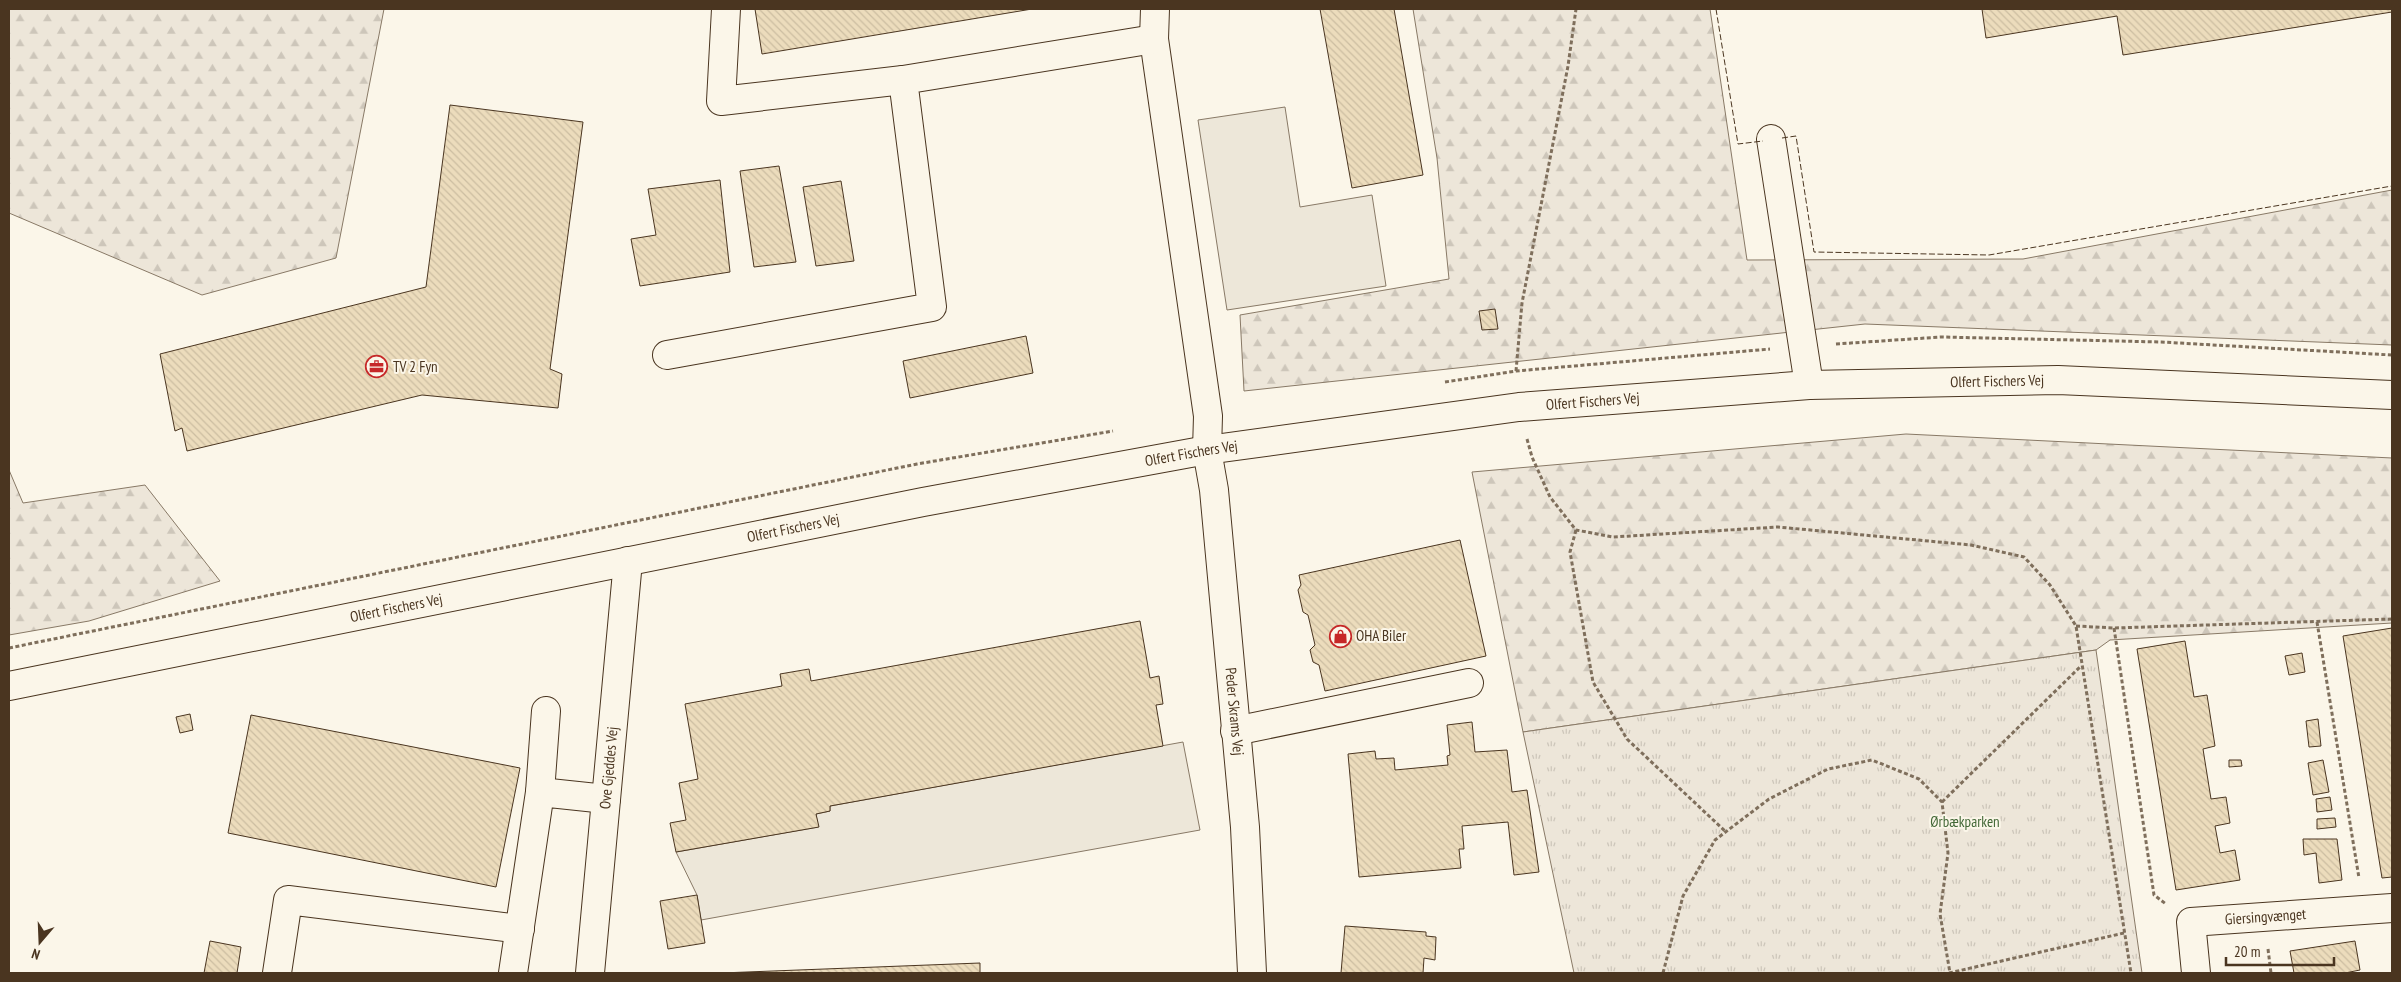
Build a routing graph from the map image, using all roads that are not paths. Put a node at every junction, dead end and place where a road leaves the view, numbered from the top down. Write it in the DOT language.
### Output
graph roads {
  1 [pos="726,9"];
  2 [pos="1155,9"];
  3 [pos="1154,39"];
  4 [pos="903,80"];
  5 [pos="1772,139"];
  6 [pos="667,355"];
  7 [pos="1809,385"];
  8 [pos="2392,395"];
  9 [pos="1207,450"];
  10 [pos="628,561"];
  11 [pos="1470,683"];
  12 [pos="9,686"];
  13 [pos="546,710"];
  14 [pos="1235,731"];
  15 [pos="540,792"];
  16 [pos="606,799"];
  17 [pos="2392,908"];
  18 [pos="520,929"];
  19 [pos="277,973"];
  20 [pos="513,973"];
  21 [pos="590,973"];
  22 [pos="1252,973"];
  23 [pos="2196,973"];
  1 -- 4 [label="street"];
  2 -- 3 [label="street, Peder Skrams Vej"];
  3 -- 4 [label="street"];
  3 -- 9 [label="street, Peder Skrams Vej"];
  4 -- 6 [label="street"];
  5 -- 7 [label="street"];
  7 -- 8 [label="street, Olfert Fischers Vej"];
  7 -- 9 [label="street, Olfert Fischers Vej"];
  9 -- 10 [label="street, Olfert Fischers Vej"];
  9 -- 14 [label="street, Peder Skrams Vej"];
  10 -- 12 [label="street, Olfert Fischers Vej"];
  10 -- 16 [label="street, Ove Gjeddes Vej"];
  11 -- 14 [label="street"];
  13 -- 15 [label="street"];
  14 -- 22 [label="street, Peder Skrams Vej"];
  15 -- 16 [label="street"];
  15 -- 18 [label="street"];
  16 -- 21 [label="street, Ove Gjeddes Vej"];
  17 -- 23 [label="street, Giersingvænget"];
  18 -- 19 [label="street"];
  18 -- 20 [label="street"];
}
